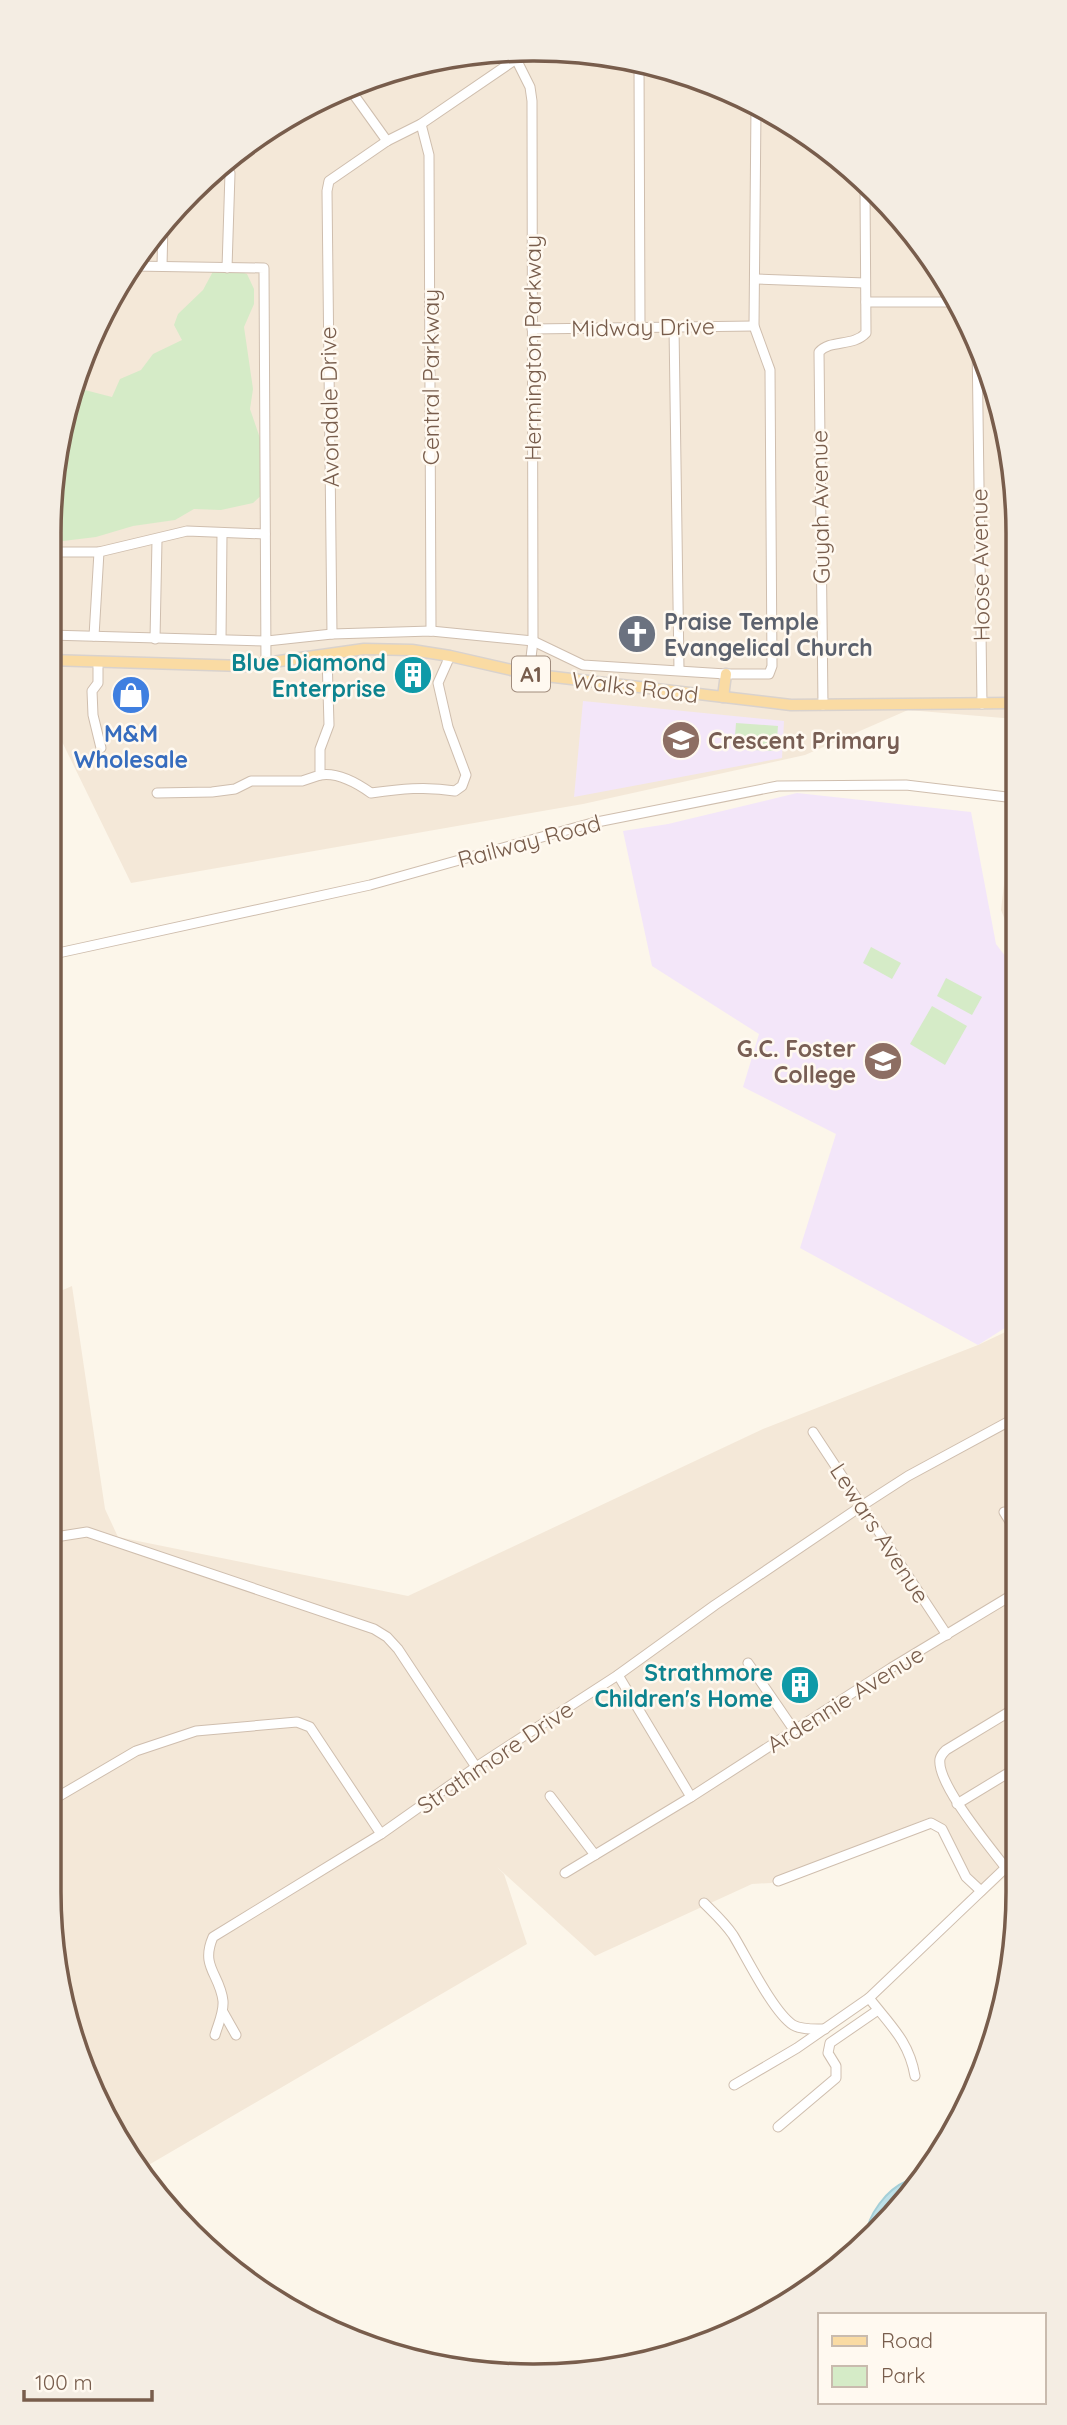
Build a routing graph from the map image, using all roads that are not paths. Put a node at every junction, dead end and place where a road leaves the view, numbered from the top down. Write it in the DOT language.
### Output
graph roads {
  1 [pos="512,62"];
  2 [pos="517,62"];
  3 [pos="639,73"];
  4 [pos="355,96"];
  5 [pos="756,118"];
  6 [pos="421,124"];
  7 [pos="387,141"];
  8 [pos="230,173"];
  9 [pos="865,198"];
  10 [pos="163,241"];
  11 [pos="145,266"];
  12 [pos="162,266"];
  13 [pos="227,268"];
  14 [pos="756,279"];
  15 [pos="865,284"];
  16 [pos="866,302"];
  17 [pos="945,302"];
  18 [pos="754,326"];
  19 [pos="640,327"];
  20 [pos="674,327"];
  21 [pos="531,329"];
  22 [pos="977,373"];
  23 [pos="222,534"];
  24 [pos="265,534"];
  25 [pos="157,540"];
  26 [pos="61,552"];
  27 [pos="99,552"];
  28 [pos="431,631"];
  29 [pos="332,634"];
  30 [pos="61,635"];
  31 [pos="94,636"];
  32 [pos="155,639"];
  33 [pos="221,639"];
  34 [pos="267,640"];
  35 [pos="533,641"];
  36 [pos="327,655"];
  37 [pos="450,656"];
  38 [pos="61,660"];
  39 [pos="98,662"];
  40 [pos="266,665"];
  41 [pos="679,670"];
  42 [pos="529,674"];
  43 [pos="726,674"];
  44 [pos="723,697"];
  45 [pos="1006,703"];
  46 [pos="982,704"];
  47 [pos="823,705"];
  48 [pos="101,748"];
  49 [pos="320,775"];
  50 [pos="157,793"];
  51 [pos="1006,797"];
  52 [pos="61,952"];
  53 [pos="1006,1423"];
  54 [pos="813,1432"];
  55 [pos="863,1505"];
  56 [pos="1004,1512"];
  57 [pos="1006,1515"];
  58 [pos="61,1536"];
  59 [pos="1006,1599"];
  60 [pos="947,1635"];
  61 [pos="748,1663"];
  62 [pos="618,1675"];
  63 [pos="1006,1714"];
  64 [pos="794,1730"];
  65 [pos="476,1767"];
  66 [pos="1006,1773"];
  67 [pos="61,1795"];
  68 [pos="550,1796"];
  69 [pos="691,1797"];
  70 [pos="957,1804"];
  71 [pos="381,1834"];
  72 [pos="595,1855"];
  73 [pos="1005,1867"];
  74 [pos="565,1873"];
  75 [pos="778,1881"];
  76 [pos="981,1891"];
  77 [pos="704,1903"];
  78 [pos="869,1998"];
  79 [pos="878,2010"];
  80 [pos="223,2012"];
  81 [pos="825,2029"];
  82 [pos="215,2035"];
  83 [pos="236,2035"];
  84 [pos="915,2076"];
  85 [pos="734,2085"];
  86 [pos="778,2127"];
  1 -- 6 [label="street"];
  2 -- 21 [label="street, Hermington Parkway"];
  3 -- 19 [label="street"];
  4 -- 7 [label="street"];
  5 -- 14 [label="street"];
  6 -- 7 [label="street"];
  6 -- 28 [label="street, Central Parkway"];
  7 -- 29 [label="street, Avondale Drive"];
  8 -- 13 [label="street"];
  9 -- 15 [label="street"];
  10 -- 12 [label="street"];
  11 -- 12 [label="street"];
  12 -- 13 [label="street"];
  13 -- 24 [label="street"];
  14 -- 15 [label="street"];
  14 -- 18 [label="street"];
  15 -- 16 [label="street"];
  16 -- 17 [label="street"];
  16 -- 47 [label="street, Guyah Avenue"];
  18 -- 20 [label="street, Midway Drive"];
  18 -- 43 [label="street"];
  19 -- 20 [label="street, Midway Drive"];
  19 -- 21 [label="street, Midway Drive"];
  20 -- 41 [label="street"];
  21 -- 35 [label="street, Hermington Parkway"];
  22 -- 46 [label="street, Hoose Avenue"];
  23 -- 24 [label="street"];
  23 -- 25 [label="street"];
  23 -- 33 [label="street"];
  24 -- 34 [label="street"];
  25 -- 27 [label="street"];
  25 -- 32 [label="street"];
  26 -- 27 [label="street"];
  27 -- 31 [label="street"];
  28 -- 29 [label="street"];
  28 -- 35 [label="street"];
  29 -- 34 [label="street"];
  30 -- 31 [label="street"];
  31 -- 32 [label="street"];
  32 -- 33 [label="street"];
  33 -- 34 [label="street"];
  34 -- 40 [label="street"];
  35 -- 41 [label="street"];
  35 -- 42 [label="street, Hermington Parkway"];
  36 -- 37 [label="main road, Walks Road / A1"];
  36 -- 40 [label="main road, Walks Road / A1"];
  36 -- 49 [label="street"];
  37 -- 42 [label="main road, Walks Road / A1"];
  37 -- 49 [label="street"];
  38 -- 39 [label="main road, Walks Road / A1"];
  39 -- 40 [label="main road, Walks Road / A1"];
  39 -- 48 [label="street"];
  41 -- 43 [label="street"];
  42 -- 44 [label="main road, Walks Road / A1"];
  43 -- 44 [label="main road"];
  44 -- 47 [label="main road, Walks Road / A1"];
  45 -- 46 [label="main road, Walks Road / A1"];
  46 -- 47 [label="main road, Walks Road / A1"];
  49 -- 50 [label="street"];
  51 -- 52 [label="street, Railway Road"];
  53 -- 55 [label="street, Strathmore Drive"];
  54 -- 55 [label="street, Lewars Avenue"];
  55 -- 60 [label="street, Lewars Avenue"];
  55 -- 62 [label="street, Strathmore Drive"];
  56 -- 57 [label="street"];
  58 -- 65 [label="street"];
  59 -- 60 [label="street, Ardennie Avenue"];
  60 -- 64 [label="street, Ardennie Avenue"];
  61 -- 64 [label="street"];
  62 -- 65 [label="street, Strathmore Drive"];
  62 -- 69 [label="street"];
  63 -- 70 [label="street"];
  64 -- 69 [label="street, Ardennie Avenue"];
  65 -- 71 [label="street, Strathmore Drive"];
  66 -- 70 [label="street"];
  67 -- 71 [label="street"];
  68 -- 72 [label="street"];
  69 -- 72 [label="street, Ardennie Avenue"];
  70 -- 73 [label="street"];
  71 -- 80 [label="street, Strathmore Drive"];
  72 -- 74 [label="street, Ardennie Avenue"];
  73 -- 76 [label="street"];
  75 -- 76 [label="street"];
  76 -- 78 [label="street"];
  77 -- 81 [label="street"];
  78 -- 79 [label="street"];
  78 -- 81 [label="street"];
  79 -- 84 [label="street"];
  79 -- 86 [label="street"];
  80 -- 82 [label="street"];
  80 -- 83 [label="street, Strathmore Drive"];
  81 -- 85 [label="street"];
}
